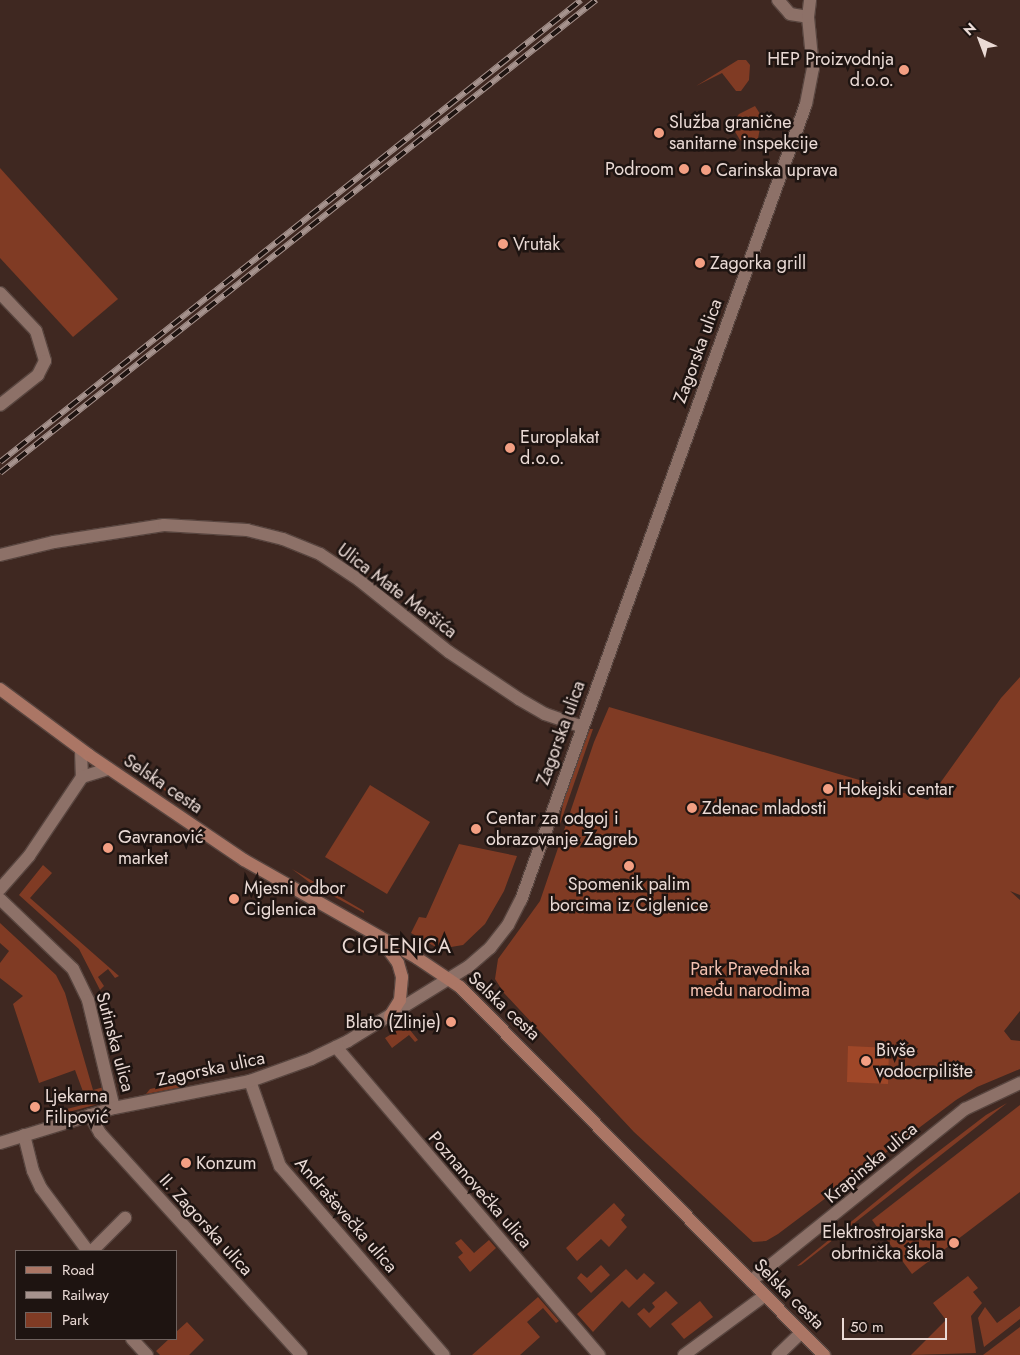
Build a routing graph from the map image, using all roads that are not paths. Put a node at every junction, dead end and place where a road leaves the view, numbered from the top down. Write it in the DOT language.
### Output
graph roads {
  1 [pos="778,0"];
  2 [pos="810,0"];
  3 [pos="808,17"];
  4 [pos="0,293"];
  5 [pos="0,405"];
  6 [pos="0,556"];
  7 [pos="0,689"];
  8 [pos="582,727"];
  9 [pos="81,750"];
  10 [pos="109,769"];
  11 [pos="82,777"];
  12 [pos="0,889"];
  13 [pos="0,899"];
  14 [pos="375,933"];
  15 [pos="449,979"];
  16 [pos="390,1016"];
  17 [pos="336,1047"];
  18 [pos="250,1081"];
  19 [pos="1020,1083"];
  20 [pos="114,1108"];
  21 [pos="90,1115"];
  22 [pos="24,1135"];
  23 [pos="0,1143"];
  24 [pos="125,1218"];
  25 [pos="87,1250"];
  26 [pos="93,1250"];
  27 [pos="751,1281"];
  28 [pos="764,1296"];
  29 [pos="801,1333"];
  30 [pos="133,1340"];
  31 [pos="147,1355"];
  32 [pos="301,1355"];
  33 [pos="444,1355"];
  34 [pos="599,1355"];
  35 [pos="684,1355"];
  36 [pos="778,1355"];
  37 [pos="824,1355"];
  1 -- 3 [label="street"];
  2 -- 3 [label="street, Zagorska ulica"];
  3 -- 8 [label="street, Zagorska ulica"];
  4 -- 5 [label="street"];
  6 -- 8 [label="street, Ulica Mate Meršića"];
  7 -- 9 [label="main road, Selska cesta"];
  8 -- 15 [label="street, Zagorska ulica"];
  9 -- 10 [label="main road, Selska cesta"];
  9 -- 11 [label="street"];
  10 -- 11 [label="street"];
  10 -- 14 [label="main road, Selska cesta"];
  11 -- 12 [label="street"];
  13 -- 20 [label="street, Sutinska ulica"];
  14 -- 15 [label="main road, Selska cesta"];
  14 -- 16 [label="main road"];
  15 -- 16 [label="street, Zagorska ulica"];
  15 -- 27 [label="main road, Selska cesta"];
  16 -- 17 [label="street, Zagorska ulica"];
  17 -- 18 [label="street, Zagorska ulica"];
  17 -- 34 [label="street, Poznanovečka ulica"];
  18 -- 20 [label="street, Zagorska ulica"];
  18 -- 33 [label="street, Andraševečka ulica"];
  19 -- 27 [label="street, Krapinska ulica"];
  20 -- 21 [label="street, Zagorska ulica"];
  21 -- 22 [label="street, Zagorska ulica"];
  21 -- 32 [label="street, II. Zagorska ulica"];
  22 -- 23 [label="street, Zagorska ulica"];
  22 -- 25 [label="street"];
  24 -- 26 [label="street"];
  27 -- 28 [label="main road, Selska cesta"];
  28 -- 29 [label="main road, Selska cesta"];
  28 -- 35 [label="street"];
  29 -- 36 [label="street"];
  29 -- 37 [label="main road, Selska cesta"];
  30 -- 31 [label="street"];
}
